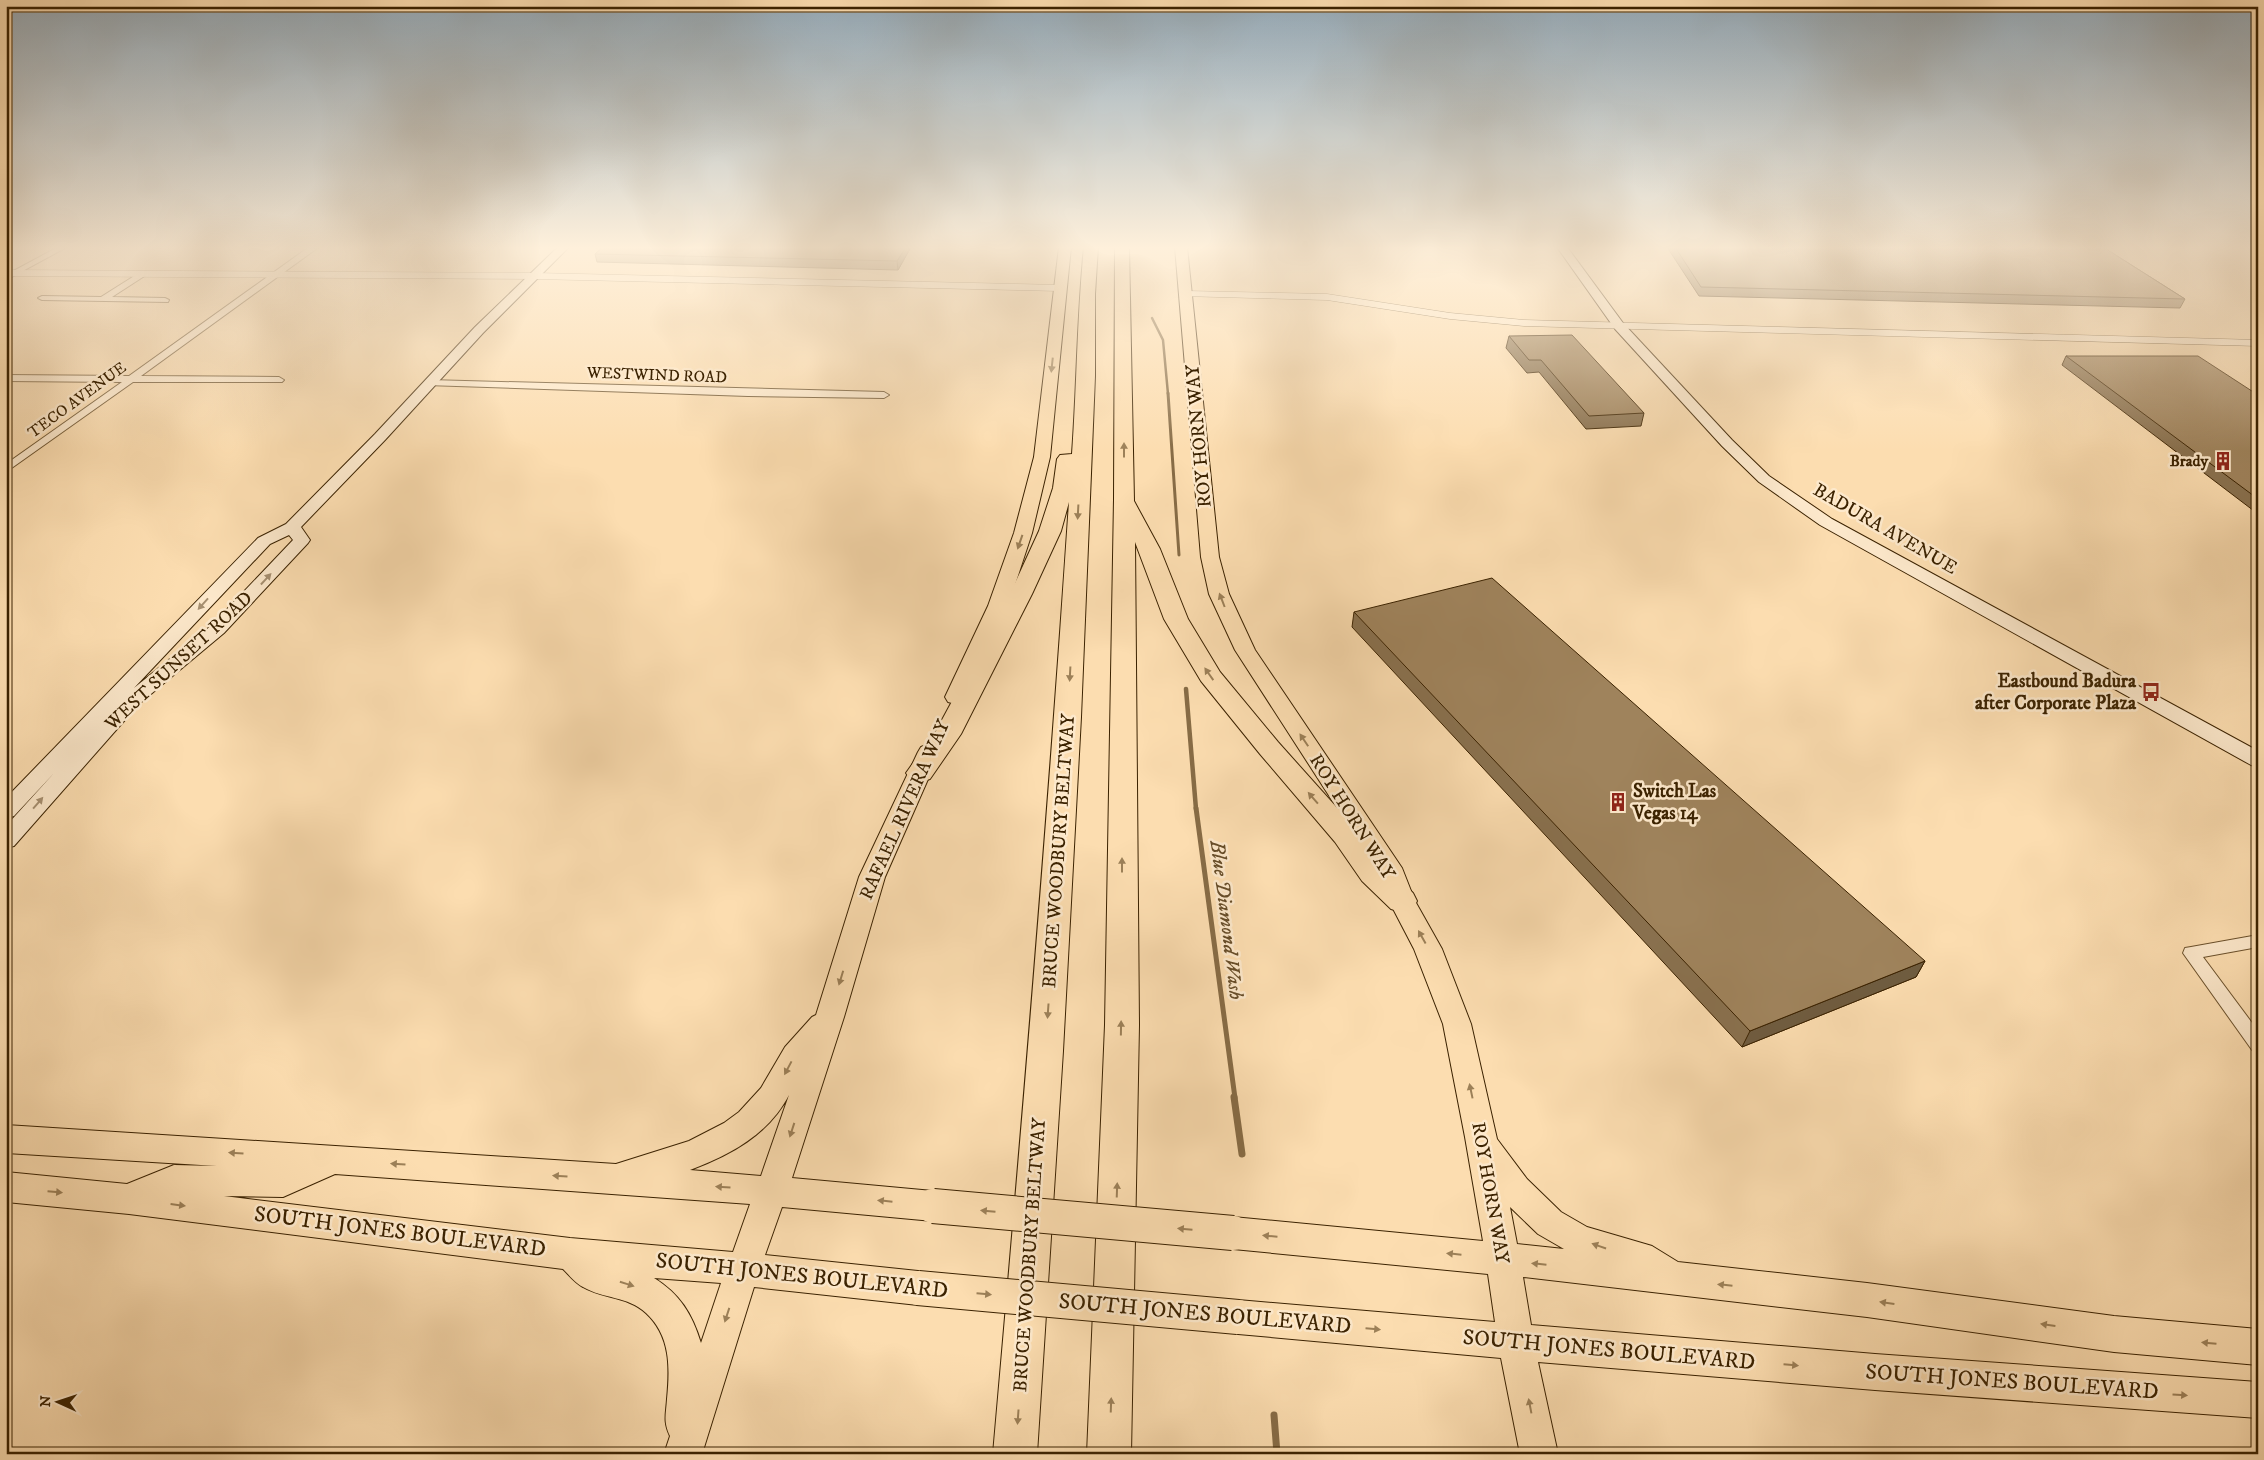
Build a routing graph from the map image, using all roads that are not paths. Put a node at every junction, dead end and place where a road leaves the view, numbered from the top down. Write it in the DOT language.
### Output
graph roads {
  1 [pos="219,315"];
  2 [pos="494,315"];
  3 [pos="1057,315"];
  4 [pos="1087,315"];
  5 [pos="1123,315"];
  6 [pos="1188,315"];
  7 [pos="1444,315"];
  8 [pos="1611,315"];
  9 [pos="1619,326"];
  10 [pos="2258,343"];
  11 [pos="1086,376"];
  12 [pos="6,378"];
  13 [pos="131,379"];
  14 [pos="279,380"];
  15 [pos="429,383"];
  16 [pos="884,395"];
  17 [pos="6,469"];
  18 [pos="1124,499"];
  19 [pos="292,528"];
  20 [pos="2258,760"];
  21 [pos="920,773"];
  22 [pos="6,811"];
  23 [pos="6,840"];
  24 [pos="1402,901"];
  25 [pos="2258,940"];
  26 [pos="830,1017"];
  27 [pos="2258,1045"];
  28 [pos="1481,1138"];
  29 [pos="6,1139"];
  30 [pos="334,1159"];
  31 [pos="605,1179"];
  32 [pos="6,1188"];
  33 [pos="771,1190"];
  34 [pos="129,1199"];
  35 [pos="570,1254"];
  36 [pos="1502,1259"];
  37 [pos="744,1269"];
  38 [pos="1674,1279"];
  39 [pos="1516,1342"];
  40 [pos="2258,1348"];
  41 [pos="2258,1400"];
  42 [pos="681,1454"];
  43 [pos="1015,1454"];
  44 [pos="1109,1454"];
  45 [pos="1539,1454"];
  1 -- 13 [label="street, TECO AVENUE"];
  2 -- 15 [label="main road, WEST SUNSET ROAD"];
  3 -- 21 [label="main road, RAFAEL RIVERA WAY, one-way"];
  4 -- 11 [label="highway, BRUCE WOODBURY BELTWAY"];
  18 -- 5 [label="highway, one-way"];
  24 -- 6 [label="main road, ROY HORN WAY, one-way"];
  7 -- 9 [label="street"];
  8 -- 9 [label="main road, BADURA AVENUE"];
  9 -- 10 [label="street"];
  9 -- 20 [label="main road, BADURA AVENUE"];
  11 -- 21 [label="highway"];
  11 -- 43 [label="highway, BRUCE WOODBURY BELTWAY, one-way"];
  12 -- 13 [label="street"];
  13 -- 14 [label="street"];
  13 -- 17 [label="street, TECO AVENUE"];
  15 -- 16 [label="street, WESTWIND ROAD"];
  15 -- 19 [label="main road, WEST SUNSET ROAD"];
  24 -- 18 [label="highway, one-way"];
  44 -- 18 [label="highway, one-way"];
  19 -- 22 [label="main road, WEST SUNSET ROAD, one-way"];
  23 -- 19 [label="main road, WEST SUNSET ROAD, one-way"];
  21 -- 26 [label="main road, RAFAEL RIVERA WAY, one-way"];
  28 -- 24 [label="main road, ROY HORN WAY, one-way"];
  25 -- 27 [label="street"];
  26 -- 31 [label="main road, one-way"];
  26 -- 33 [label="main road, RAFAEL RIVERA WAY, one-way"];
  28 -- 36 [label="main road, ROY HORN WAY"];
  38 -- 28 [label="main road, one-way"];
  30 -- 29 [label="main road, one-way"];
  31 -- 30 [label="main road, one-way"];
  30 -- 34 [label="main road"];
  33 -- 31 [label="main road, one-way"];
  32 -- 34 [label="main road, SOUTH JONES BOULEVARD, one-way"];
  36 -- 33 [label="main road, one-way, bridge"];
  33 -- 37 [label="main road, RAFAEL RIVERA WAY"];
  34 -- 35 [label="main road, SOUTH JONES BOULEVARD, one-way"];
  35 -- 37 [label="main road, SOUTH JONES BOULEVARD"];
  35 -- 42 [label="main road, one-way"];
  38 -- 36 [label="main road, one-way"];
  36 -- 39 [label="main road, ROY HORN WAY"];
  37 -- 39 [label="main road, SOUTH JONES BOULEVARD, one-way, bridge"];
  37 -- 42 [label="main road, RAFAEL RIVERA WAY, one-way"];
  40 -- 38 [label="main road, one-way"];
  39 -- 41 [label="main road, SOUTH JONES BOULEVARD, one-way"];
  45 -- 39 [label="main road, ROY HORN WAY, one-way"];
}
